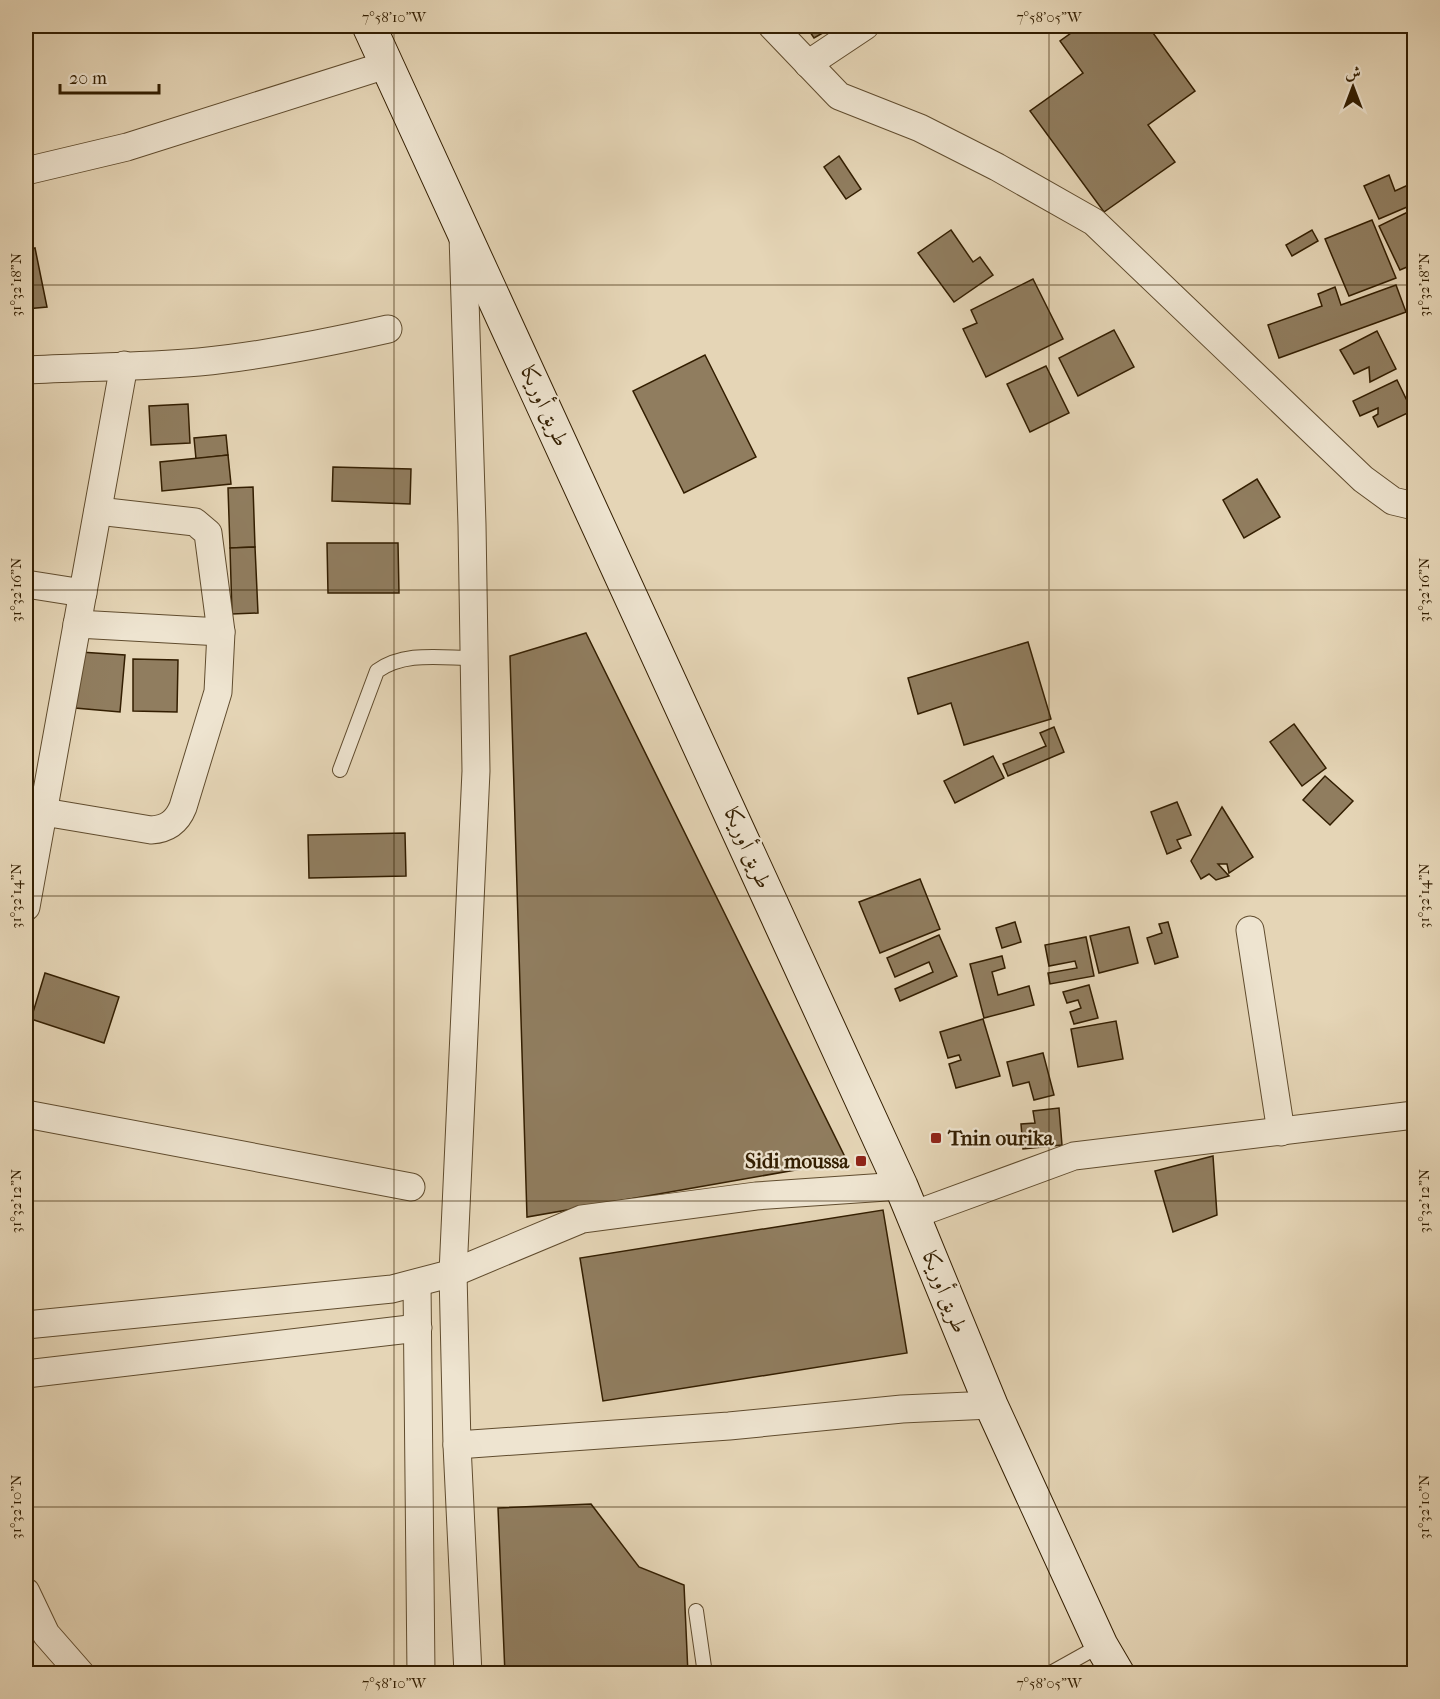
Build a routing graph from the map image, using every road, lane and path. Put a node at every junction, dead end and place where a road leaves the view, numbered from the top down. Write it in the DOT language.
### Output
graph roads {
  1 [pos="369,26"];
  2 [pos="772,26"];
  3 [pos="865,26"];
  4 [pos="808,64"];
  5 [pos="386,65"];
  6 [pos="26,171"];
  7 [pos="462,225"];
  8 [pos="388,329"];
  9 [pos="124,365"];
  10 [pos="26,370"];
  11 [pos="1414,506"];
  12 [pos="98,511"];
  13 [pos="26,584"];
  14 [pos="83,593"];
  15 [pos="77,624"];
  16 [pos="221,632"];
  17 [pos="474,658"];
  18 [pos="340,770"];
  19 [pos="34,811"];
  20 [pos="26,907"];
  21 [pos="1250,930"];
  22 [pos="26,1114"];
  23 [pos="1414,1115"];
  24 [pos="1281,1132"];
  25 [pos="411,1187"];
  26 [pos="907,1200"];
  27 [pos="453,1273"];
  28 [pos="417,1283"];
  29 [pos="26,1325"];
  30 [pos="418,1328"];
  31 [pos="26,1374"];
  32 [pos="991,1405"];
  33 [pos="457,1445"];
  34 [pos="26,1592"];
  35 [pos="696,1611"];
  36 [pos="1101,1645"];
  37 [pos="81,1674"];
  38 [pos="422,1674"];
  39 [pos="468,1674"];
  40 [pos="705,1674"];
  41 [pos="1049,1674"];
  42 [pos="1119,1674"];
  1 -- 5 [label="street, طريق أوريكا"];
  2 -- 4 [label="street"];
  3 -- 4 [label="street"];
  4 -- 11 [label="street"];
  5 -- 6 [label="street"];
  5 -- 7 [label="street, طريق أوريكا"];
  7 -- 17 [label="street"];
  7 -- 26 [label="street, طريق أوريكا"];
  8 -- 9 [label="street"];
  9 -- 10 [label="street"];
  9 -- 12 [label="street"];
  12 -- 14 [label="street"];
  12 -- 16 [label="street"];
  13 -- 14 [label="street"];
  14 -- 15 [label="street"];
  15 -- 16 [label="street"];
  15 -- 19 [label="street"];
  16 -- 19 [label="street"];
  17 -- 18 [label="lane"];
  17 -- 27 [label="street"];
  19 -- 20 [label="street"];
  21 -- 24 [label="street"];
  22 -- 25 [label="street"];
  23 -- 24 [label="street"];
  24 -- 26 [label="street"];
  26 -- 27 [label="street"];
  26 -- 32 [label="street, طريق أوريكا"];
  27 -- 28 [label="street"];
  27 -- 33 [label="street"];
  28 -- 29 [label="street"];
  28 -- 30 [label="street"];
  30 -- 31 [label="street"];
  30 -- 38 [label="street"];
  32 -- 33 [label="street"];
  32 -- 36 [label="street, طريق أوريكا"];
  33 -- 39 [label="street"];
  34 -- 37 [label="street"];
  35 -- 40 [label="lane"];
  36 -- 41 [label="lane"];
  36 -- 42 [label="street, طريق أوريكا"];
}
